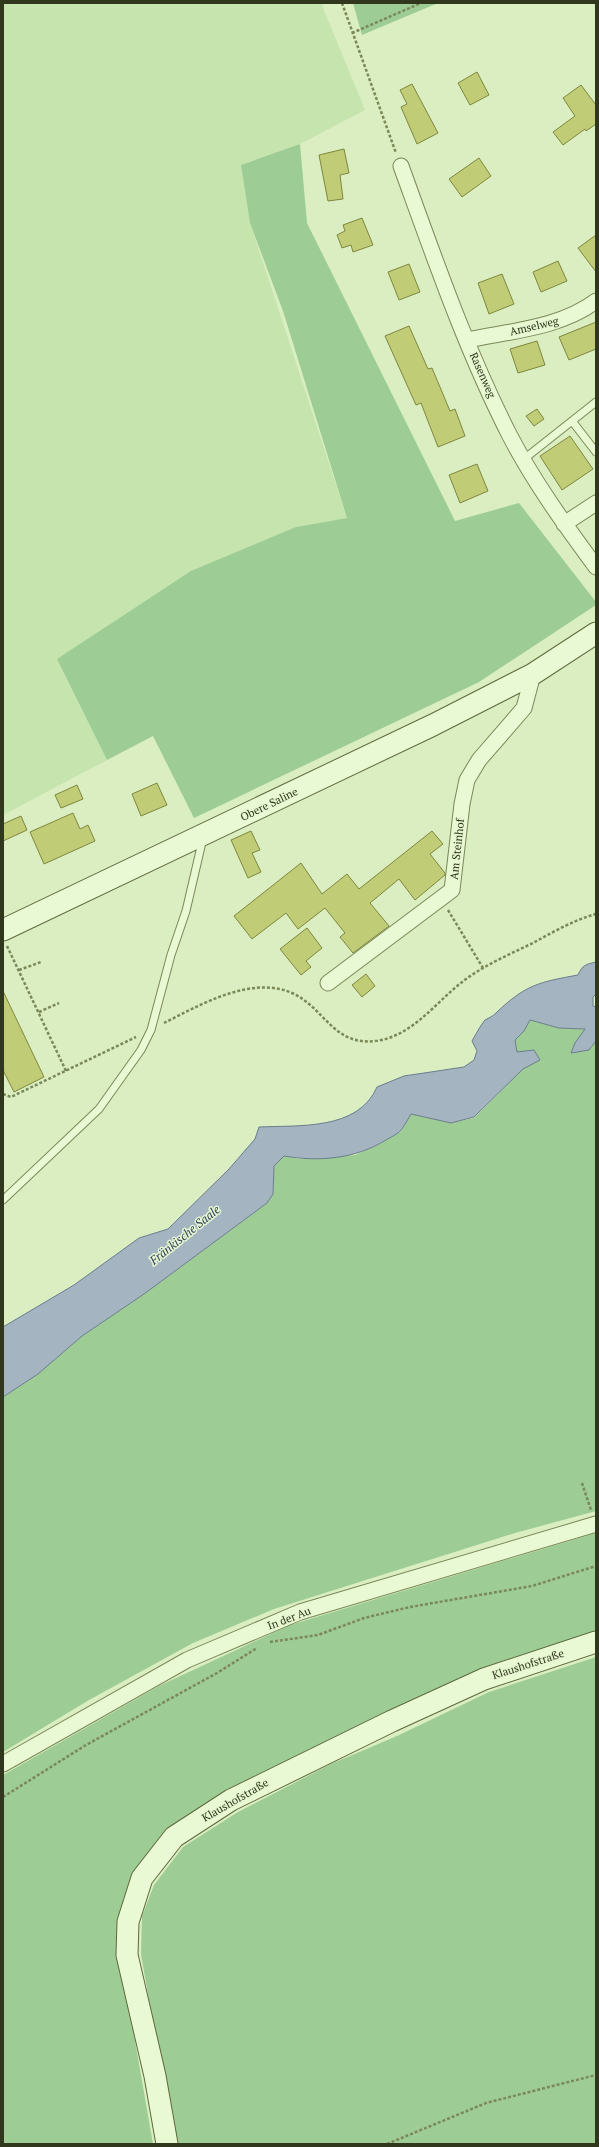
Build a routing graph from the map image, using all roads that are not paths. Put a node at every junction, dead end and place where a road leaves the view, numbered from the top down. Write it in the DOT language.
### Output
graph roads {
  1 [pos="401,166"];
  2 [pos="596,301"];
  3 [pos="468,340"];
  4 [pos="596,402"];
  5 [pos="572,421"];
  6 [pos="596,452"];
  7 [pos="524,459"];
  8 [pos="596,503"];
  9 [pos="564,524"];
  10 [pos="596,567"];
  11 [pos="596,633"];
  12 [pos="533,674"];
  13 [pos="204,836"];
  14 [pos="4,937"];
  15 [pos="328,983"];
  16 [pos="3,1200"];
  17 [pos="595,1520"];
  18 [pos="596,1642"];
  19 [pos="3,1764"];
  20 [pos="167,2144"];
  1 -- 3 [label="street, Rasenweg"];
  2 -- 3 [label="street, Amselweg"];
  3 -- 7 [label="street, Rasenweg"];
  4 -- 5 [label="lane"];
  5 -- 6 [label="lane"];
  5 -- 7 [label="lane"];
  7 -- 9 [label="street, Rasenweg"];
  8 -- 9 [label="street"];
  9 -- 10 [label="street, Rasenweg"];
  11 -- 12 [label="main road, Obere Saline"];
  12 -- 13 [label="main road, Obere Saline"];
  12 -- 15 [label="street, Am Steinhof"];
  13 -- 14 [label="main road, Obere Saline"];
  13 -- 16 [label="lane"];
  17 -- 19 [label="street, In der Au"];
  18 -- 20 [label="main road, Klaushofstraße"];
}
